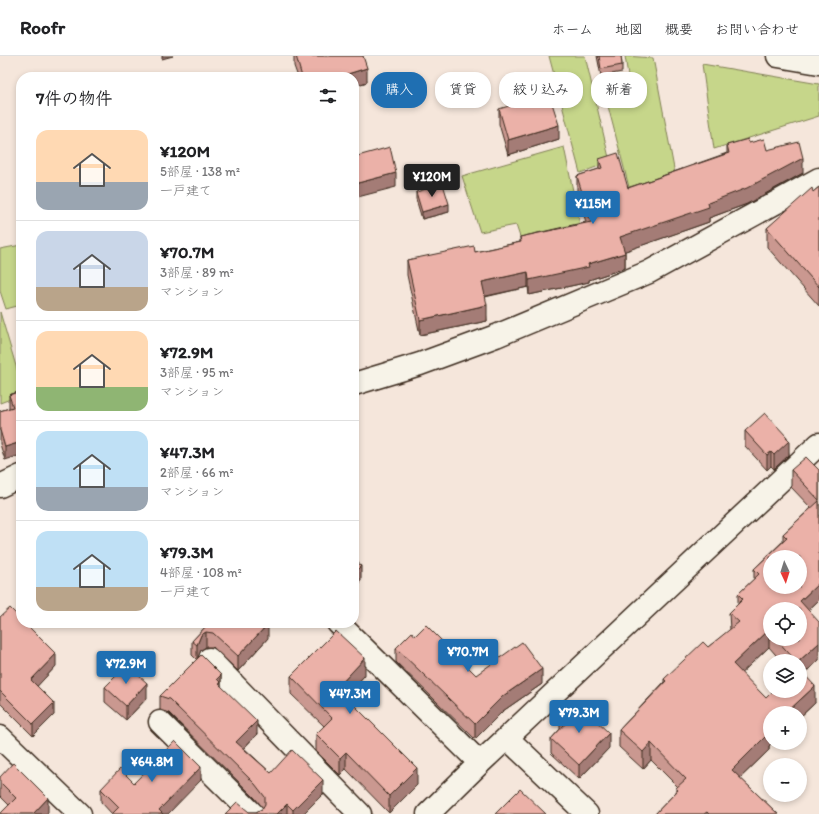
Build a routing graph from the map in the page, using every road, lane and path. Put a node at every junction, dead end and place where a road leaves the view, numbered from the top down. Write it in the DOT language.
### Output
graph roads {
  1 [pos="778,56"];
  2 [pos="819,63"];
  3 [pos="819,179"];
  4 [pos="359,382"];
  5 [pos="819,444"];
  6 [pos="16,478"];
  7 [pos="0,486"];
  8 [pos="343,628"];
  9 [pos="209,659"];
  10 [pos="160,722"];
  11 [pos="0,737"];
  12 [pos="508,739"];
  13 [pos="480,763"];
  14 [pos="80,814"];
  15 [pos="253,814"];
  16 [pos="360,814"];
  17 [pos="428,814"];
  18 [pos="587,814"];
  1 -- 2 [label="street"];
  3 -- 4 [label="street"];
  5 -- 12 [label="street"];
  6 -- 7 [label="street"];
  8 -- 13 [label="street"];
  9 -- 16 [label="street"];
  10 -- 15 [label="street"];
  11 -- 14 [label="street"];
  12 -- 13 [label="street"];
  12 -- 18 [label="street"];
  13 -- 17 [label="street"];
}
